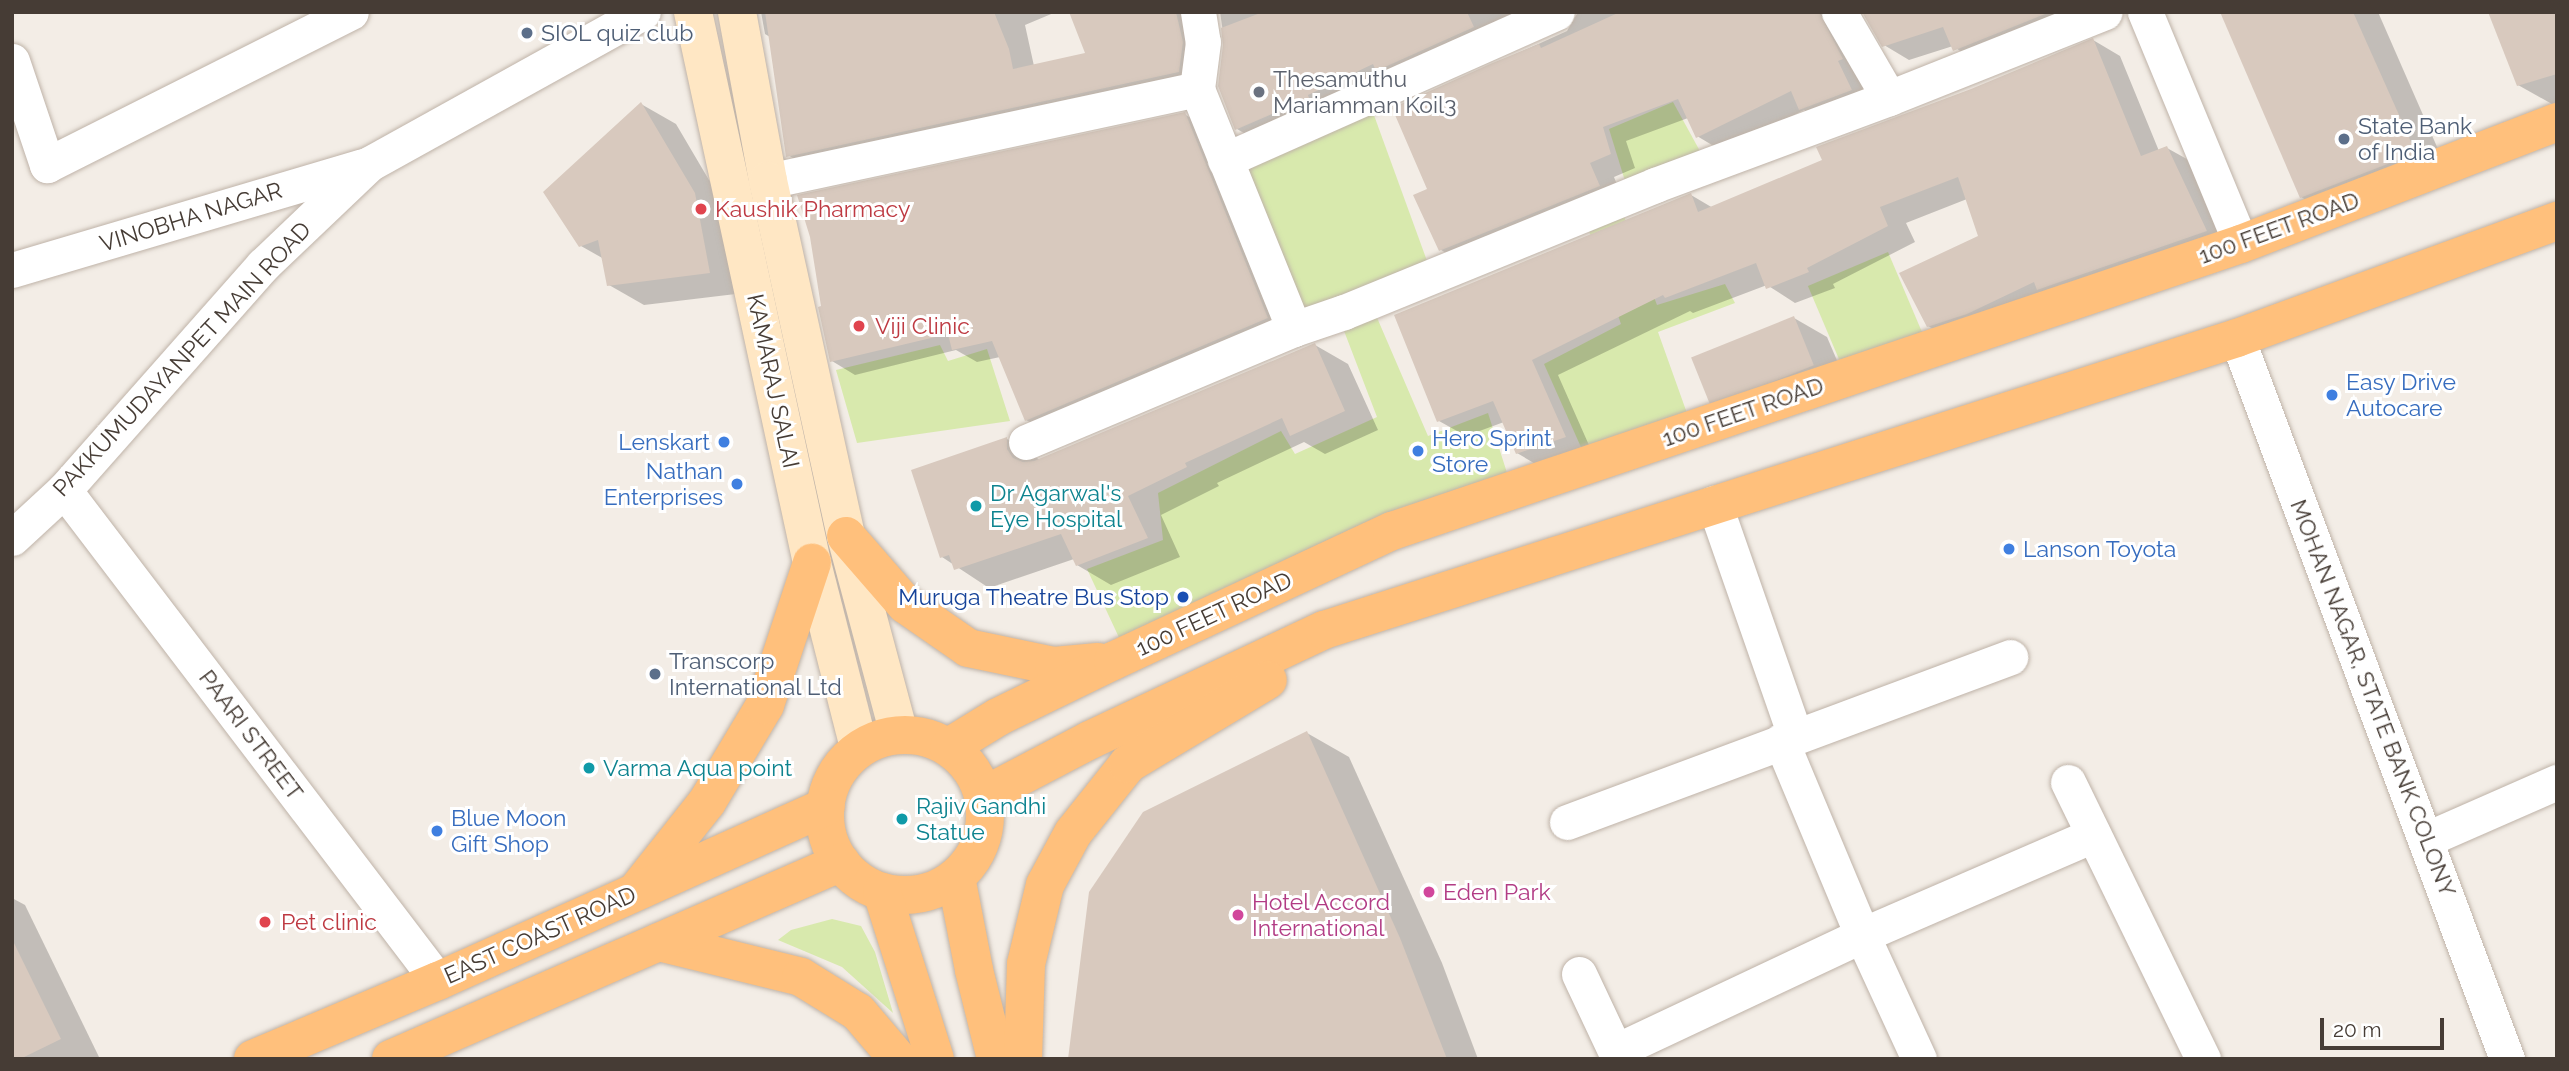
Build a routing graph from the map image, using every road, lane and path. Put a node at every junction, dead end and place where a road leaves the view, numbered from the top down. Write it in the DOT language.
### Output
graph roads {
  1 [pos="351,12"];
  2 [pos="643,12"];
  3 [pos="694,12"];
  4 [pos="737,12"];
  5 [pos="1198,12"];
  6 [pos="1557,12"];
  7 [pos="1839,12"];
  8 [pos="2105,12"];
  9 [pos="2145,12"];
  10 [pos="12,61"];
  11 [pos="1197,89"];
  12 [pos="1889,99"];
  13 [pos="2557,122"];
  14 [pos="1225,160"];
  15 [pos="369,164"];
  16 [pos="768,181"];
  17 [pos="2557,221"];
  18 [pos="2241,244"];
  19 [pos="12,270"];
  20 [pos="1294,328"];
  21 [pos="2237,338"];
  22 [pos="1026,442"];
  23 [pos="64,490"];
  24 [pos="1714,503"];
  25 [pos="846,536"];
  26 [pos="12,538"];
  27 [pos="812,563"];
  28 [pos="1324,630"];
  29 [pos="2010,657"];
  30 [pos="1114,661"];
  31 [pos="899,734"];
  32 [pos="1788,738"];
  33 [pos="949,747"];
  34 [pos="859,748"];
  35 [pos="2068,782"];
  36 [pos="2557,782"];
  37 [pos="983,796"];
  38 [pos="826,807"];
  39 [pos="1567,822"];
  40 [pos="2093,835"];
  41 [pos="2427,839"];
  42 [pos="841,862"];
  43 [pos="956,877"];
  44 [pos="882,892"];
  45 [pos="635,894"];
  46 [pos="1862,935"];
  47 [pos="659,942"];
  48 [pos="1579,974"];
  49 [pos="438,981"];
  50 [pos="1618,1055"];
  51 [pos="253,1059"];
  52 [pos="391,1059"];
  53 [pos="898,1059"];
  54 [pos="935,1059"];
  55 [pos="996,1059"];
  56 [pos="1023,1059"];
  57 [pos="1919,1059"];
  58 [pos="2203,1059"];
  59 [pos="2507,1059"];
  1 -- 10 [label="street"];
  2 -- 15 [label="street, PAKKUMUDAYANPET MAIN ROAD"];
  3 -- 27 [label="main road, KAMARAJ SALAI"];
  4 -- 16 [label="main road, KAMARAJ SALAI"];
  5 -- 11 [label="street"];
  6 -- 14 [label="street"];
  7 -- 12 [label="street"];
  8 -- 12 [label="street"];
  9 -- 18 [label="street"];
  11 -- 14 [label="street"];
  11 -- 16 [label="street"];
  12 -- 20 [label="street"];
  13 -- 18 [label="highway, 100 FEET ROAD"];
  14 -- 20 [label="street"];
  15 -- 19 [label="street, VINOBHA NAGAR"];
  15 -- 23 [label="street, PAKKUMUDAYANPET MAIN ROAD"];
  16 -- 25 [label="main road, KAMARAJ SALAI"];
  17 -- 21 [label="highway"];
  18 -- 30 [label="highway, 100 FEET ROAD"];
  20 -- 22 [label="street"];
  21 -- 24 [label="highway"];
  21 -- 41 [label="street, MOHAN NAGAR, STATE BANK COLONY"];
  23 -- 26 [label="street, PAKKUMUDAYANPET MAIN ROAD"];
  23 -- 49 [label="street, PAARI STREET"];
  24 -- 28 [label="highway"];
  24 -- 32 [label="street"];
  25 -- 30 [label="highway"];
  25 -- 31 [label="main road, KAMARAJ SALAI"];
  27 -- 34 [label="main road, KAMARAJ SALAI"];
  27 -- 45 [label="highway"];
  28 -- 37 [label="highway"];
  28 -- 56 [label="highway"];
  29 -- 32 [label="street"];
  30 -- 33 [label="highway, 100 FEET ROAD"];
  31 -- 33 [label="highway"];
  31 -- 34 [label="highway"];
  32 -- 39 [label="street"];
  32 -- 46 [label="street"];
  33 -- 37 [label="highway"];
  34 -- 38 [label="highway"];
  35 -- 40 [label="street"];
  36 -- 41 [label="street"];
  37 -- 43 [label="highway"];
  38 -- 42 [label="highway"];
  38 -- 45 [label="highway, EAST COAST ROAD"];
  40 -- 46 [label="street"];
  40 -- 58 [label="street"];
  41 -- 59 [label="street, MOHAN NAGAR, STATE BANK COLONY"];
  42 -- 44 [label="highway"];
  42 -- 47 [label="highway"];
  43 -- 44 [label="highway"];
  43 -- 55 [label="highway"];
  44 -- 54 [label="highway"];
  45 -- 49 [label="highway, EAST COAST ROAD"];
  46 -- 50 [label="street"];
  46 -- 57 [label="street"];
  47 -- 52 [label="highway"];
  47 -- 53 [label="highway"];
  48 -- 50 [label="street"];
  49 -- 51 [label="highway, EAST COAST ROAD"];
}
